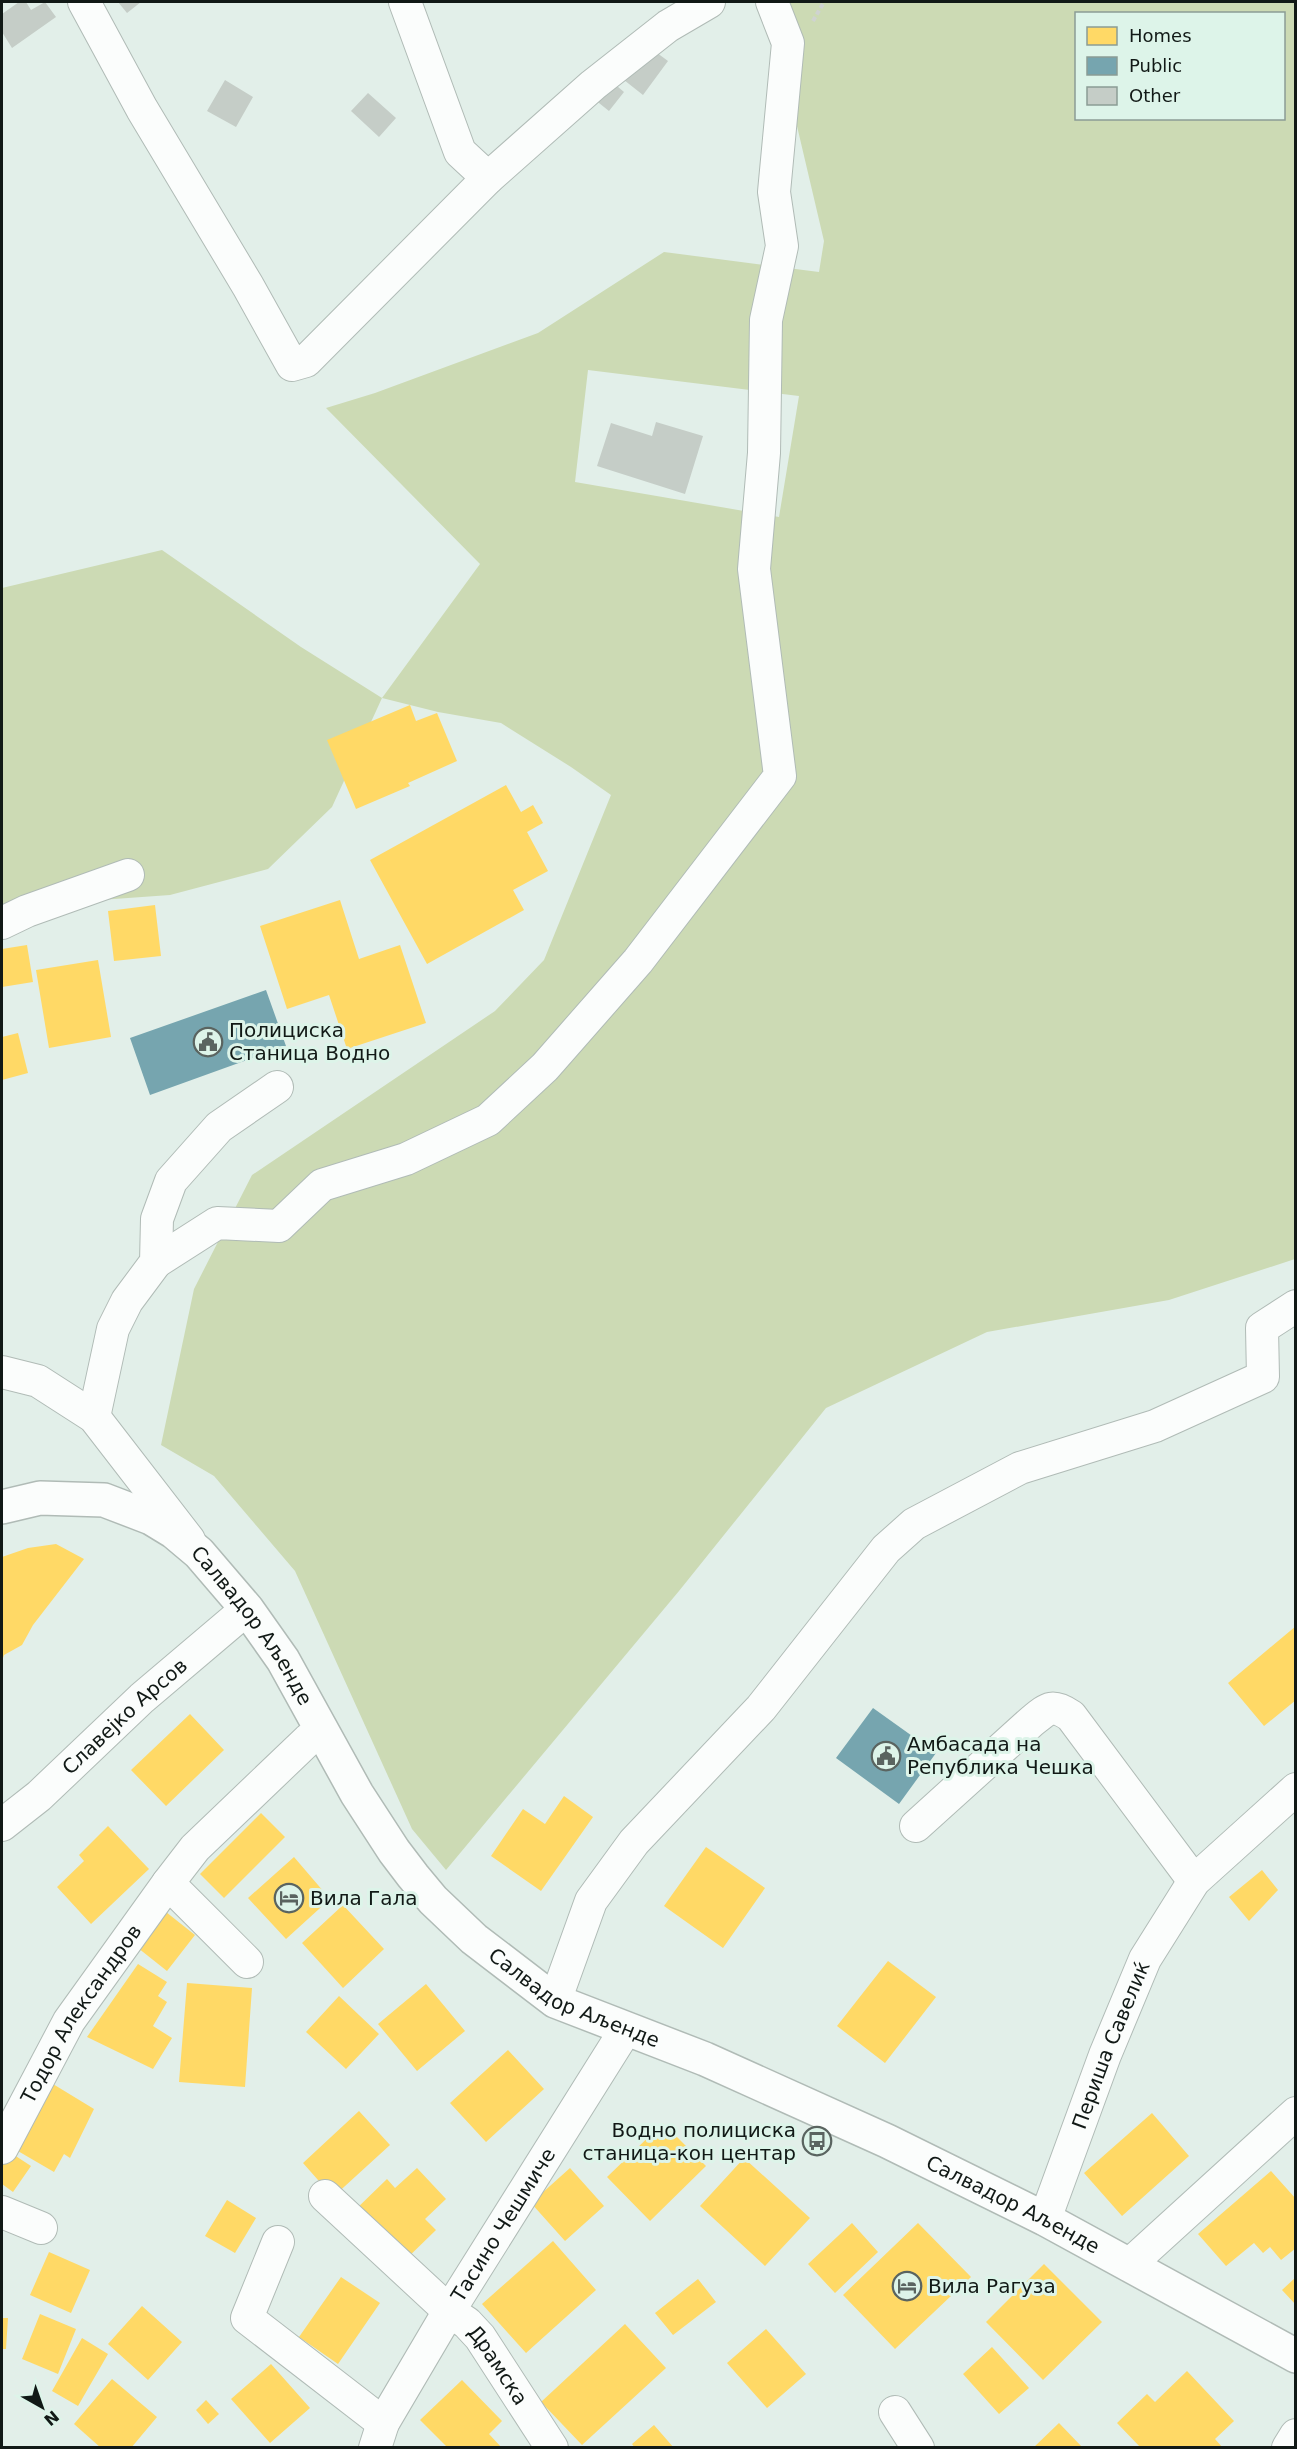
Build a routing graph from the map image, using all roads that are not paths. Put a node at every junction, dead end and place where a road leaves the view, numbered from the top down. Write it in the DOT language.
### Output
graph roads {
  1 [pos="84,2"];
  2 [pos="405,2"];
  3 [pos="709,2"];
  4 [pos="772,2"];
  5 [pos="488,178"];
  6 [pos="128,875"];
  7 [pos="2,923"];
  8 [pos="278,1087"];
  9 [pos="156,1262"];
  10 [pos="1296,1306"];
  11 [pos="2,1372"];
  12 [pos="94,1417"];
  13 [pos="2,1507"];
  14 [pos="199,1553"];
  15 [pos="247,1609"];
  16 [pos="321,1731"];
  17 [pos="1296,1789"];
  18 [pos="2,1825"];
  19 [pos="916,1826"];
  20 [pos="1194,1881"];
  21 [pos="168,1883"];
  22 [pos="248,1962"];
  23 [pos="555,2001"];
  24 [pos="626,2029"];
  25 [pos="1296,2113"];
  26 [pos="2,2148"];
  27 [pos="325,2196"];
  28 [pos="2,2212"];
  29 [pos="1046,2219"];
  30 [pos="41,2228"];
  31 [pos="278,2242"];
  32 [pos="1129,2265"];
  33 [pos="449,2311"];
  34 [pos="1296,2356"];
  35 [pos="895,2412"];
  36 [pos="1296,2434"];
  37 [pos="379,2435"];
  38 [pos="552,2448"];
  39 [pos="918,2448"];
  40 [pos="1288,2448"];
  1 -- 5 [label="street"];
  2 -- 5 [label="street"];
  3 -- 5 [label="street"];
  4 -- 9 [label="street"];
  6 -- 7 [label="street"];
  8 -- 9 [label="street"];
  9 -- 12 [label="street"];
  10 -- 23 [label="street"];
  11 -- 12 [label="street"];
  12 -- 14 [label="street"];
  13 -- 14 [label="street, Салвадор Аљенде"];
  14 -- 15 [label="street, Салвадор Аљенде"];
  15 -- 16 [label="street, Салвадор Аљенде"];
  15 -- 18 [label="street, Славејко Арсов"];
  16 -- 21 [label="street, Тодор Александров"];
  16 -- 23 [label="street, Салвадор Аљенде"];
  17 -- 20 [label="street, Периша Савелиќ"];
  19 -- 20 [label="street"];
  20 -- 29 [label="street, Периша Савелиќ"];
  21 -- 22 [label="street"];
  21 -- 26 [label="street, Тодор Александров"];
  23 -- 24 [label="street, Салвадор Аљенде"];
  24 -- 29 [label="street, Салвадор Аљенде"];
  24 -- 33 [label="street, Тасино Чешмиче"];
  25 -- 32 [label="street"];
  27 -- 33 [label="street, Драмска"];
  28 -- 30 [label="street"];
  29 -- 32 [label="street, Салвадор Аљенде"];
  31 -- 37 [label="street, Тасино Чешмиче"];
  32 -- 34 [label="street, Салвадор Аљенде"];
  33 -- 37 [label="street, Тасино Чешмиче"];
  33 -- 38 [label="street, Драмска"];
  35 -- 39 [label="street"];
  36 -- 40 [label="street"];
}
